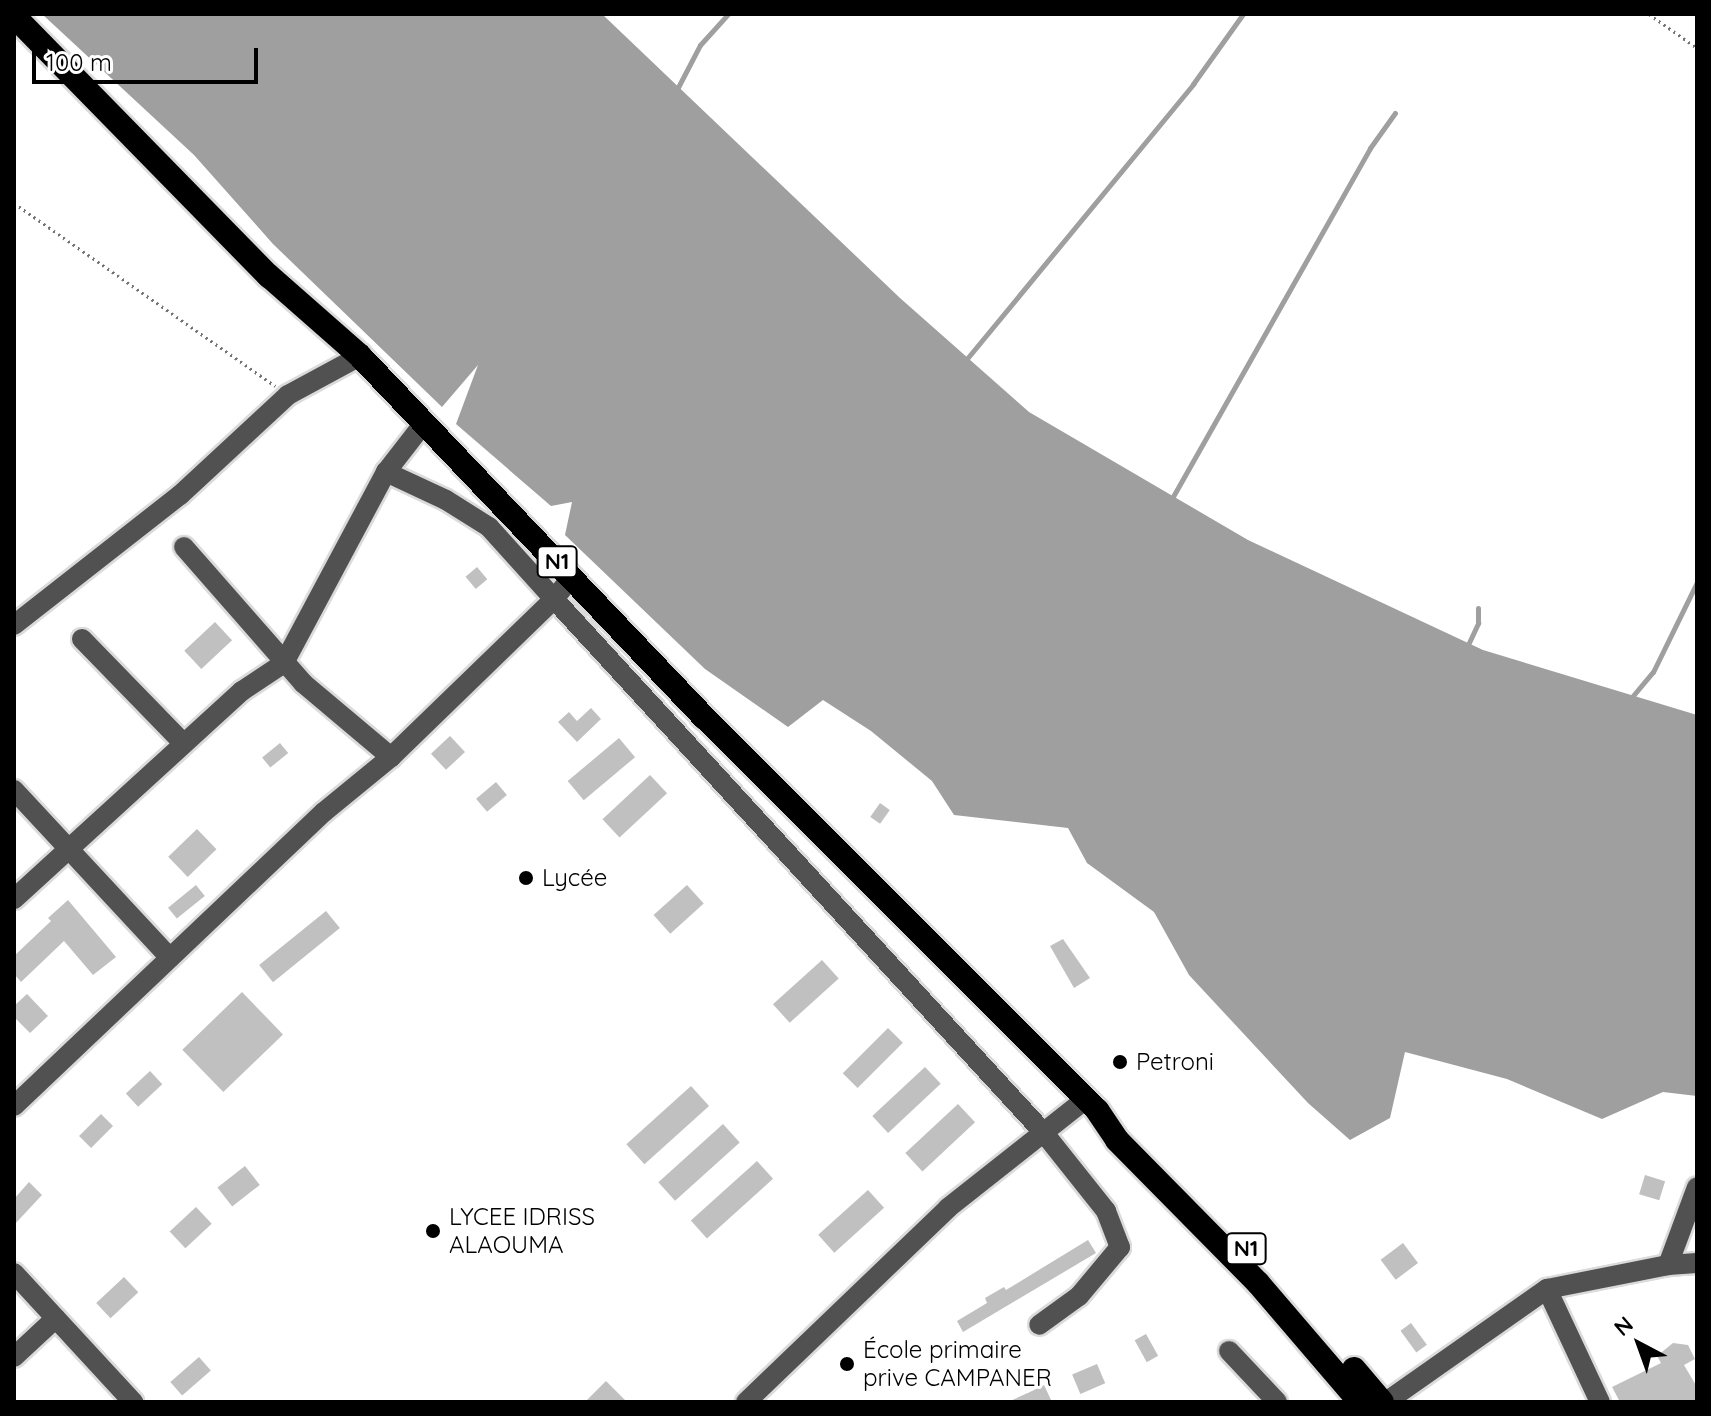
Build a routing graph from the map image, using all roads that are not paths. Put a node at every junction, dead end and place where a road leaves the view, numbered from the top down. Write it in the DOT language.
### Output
graph roads {
  1 [pos="14,16"];
  2 [pos="360,356"];
  3 [pos="424,423"];
  4 [pos="386,472"];
  5 [pos="184,547"];
  6 [pos="572,577"];
  7 [pos="554,599"];
  8 [pos="14,625"];
  9 [pos="82,639"];
  10 [pos="284,663"];
  11 [pos="184,744"];
  12 [pos="391,757"];
  13 [pos="14,790"];
  14 [pos="70,848"];
  15 [pos="14,899"];
  16 [pos="170,958"];
  17 [pos="1091,1104"];
  18 [pos="14,1106"];
  19 [pos="1044,1133"];
  20 [pos="1697,1187"];
  21 [pos="1697,1263"];
  22 [pos="1668,1265"];
  23 [pos="14,1273"];
  24 [pos="1547,1289"];
  25 [pos="56,1318"];
  26 [pos="1039,1325"];
  27 [pos="1229,1351"];
  28 [pos="14,1357"];
  29 [pos="133,1402"];
  30 [pos="746,1402"];
  31 [pos="1277,1402"];
  32 [pos="1360,1402"];
  33 [pos="1384,1402"];
  34 [pos="1600,1402"];
  1 -- 2 [label="highway, N1"];
  2 -- 3 [label="highway, N1"];
  2 -- 8 [label="street"];
  3 -- 4 [label="street"];
  3 -- 6 [label="highway, N1"];
  4 -- 7 [label="street"];
  4 -- 10 [label="street"];
  5 -- 10 [label="street"];
  6 -- 7 [label="street"];
  6 -- 17 [label="highway, N1"];
  7 -- 12 [label="street"];
  7 -- 19 [label="street"];
  9 -- 11 [label="street"];
  10 -- 11 [label="street"];
  10 -- 12 [label="street"];
  11 -- 14 [label="street"];
  12 -- 16 [label="street"];
  13 -- 14 [label="street"];
  14 -- 15 [label="street"];
  14 -- 16 [label="street"];
  16 -- 18 [label="street"];
  17 -- 19 [label="street"];
  17 -- 32 [label="highway, N1"];
  17 -- 33 [label="highway, N1"];
  19 -- 26 [label="street"];
  19 -- 30 [label="street"];
  20 -- 22 [label="street"];
  21 -- 22 [label="street"];
  22 -- 24 [label="street"];
  23 -- 25 [label="street"];
  24 -- 33 [label="street"];
  24 -- 34 [label="street"];
  25 -- 28 [label="street"];
  25 -- 29 [label="street"];
  27 -- 31 [label="street"];
}
